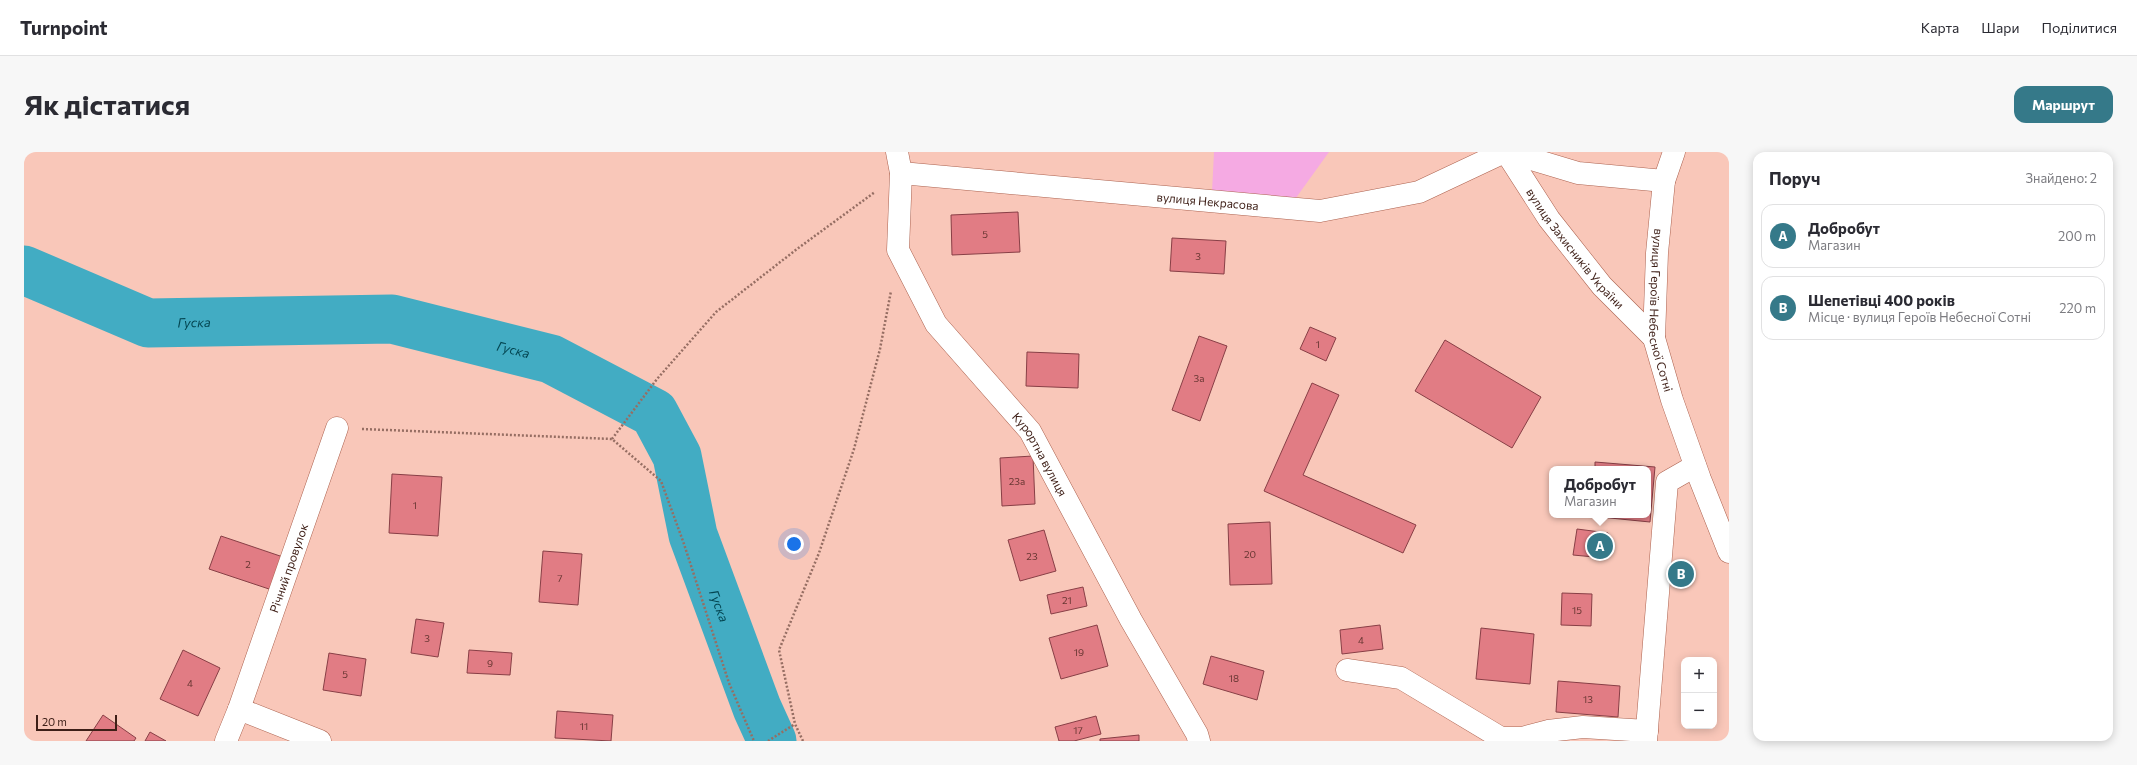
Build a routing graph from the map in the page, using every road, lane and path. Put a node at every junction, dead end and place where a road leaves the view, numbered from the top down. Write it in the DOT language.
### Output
graph roads {
  1 [pos="1506,152"];
  2 [pos="1674,152"];
  3 [pos="899,162"];
  4 [pos="1664,181"];
  5 [pos="891,288"];
  6 [pos="1654,338"];
  7 [pos="337,428"];
  8 [pos="612,439"];
  9 [pos="1695,466"];
  10 [pos="1729,552"];
  11 [pos="1346,670"];
  12 [pos="239,709"];
  13 [pos="795,724"];
  14 [pos="1646,736"];
  15 [pos="226,741"];
  16 [pos="320,741"];
  17 [pos="754,741"];
  18 [pos="768,741"];
  19 [pos="803,741"];
  20 [pos="1198,741"];
  1 -- 3 [label="street, вулиця Некрасова"];
  1 -- 4 [label="street"];
  1 -- 6 [label="street, вулиця Захисників України"];
  2 -- 4 [label="street, вулиця Героїв Небесної Сотні"];
  3 -- 8 [label="path"];
  3 -- 20 [label="street, Курортна вулиця"];
  4 -- 6 [label="street, вулиця Героїв Небесної Сотні"];
  5 -- 13 [label="path"];
  6 -- 9 [label="street, вулиця Героїв Небесної Сотні"];
  7 -- 8 [label="path"];
  7 -- 12 [label="street, Річний провулок"];
  8 -- 17 [label="path"];
  9 -- 10 [label="street, вулиця Героїв Небесної Сотні"];
  9 -- 14 [label="street"];
  11 -- 14 [label="street"];
  12 -- 15 [label="street, Річний провулок"];
  12 -- 16 [label="street"];
  13 -- 18 [label="path"];
  13 -- 19 [label="path"];
}
